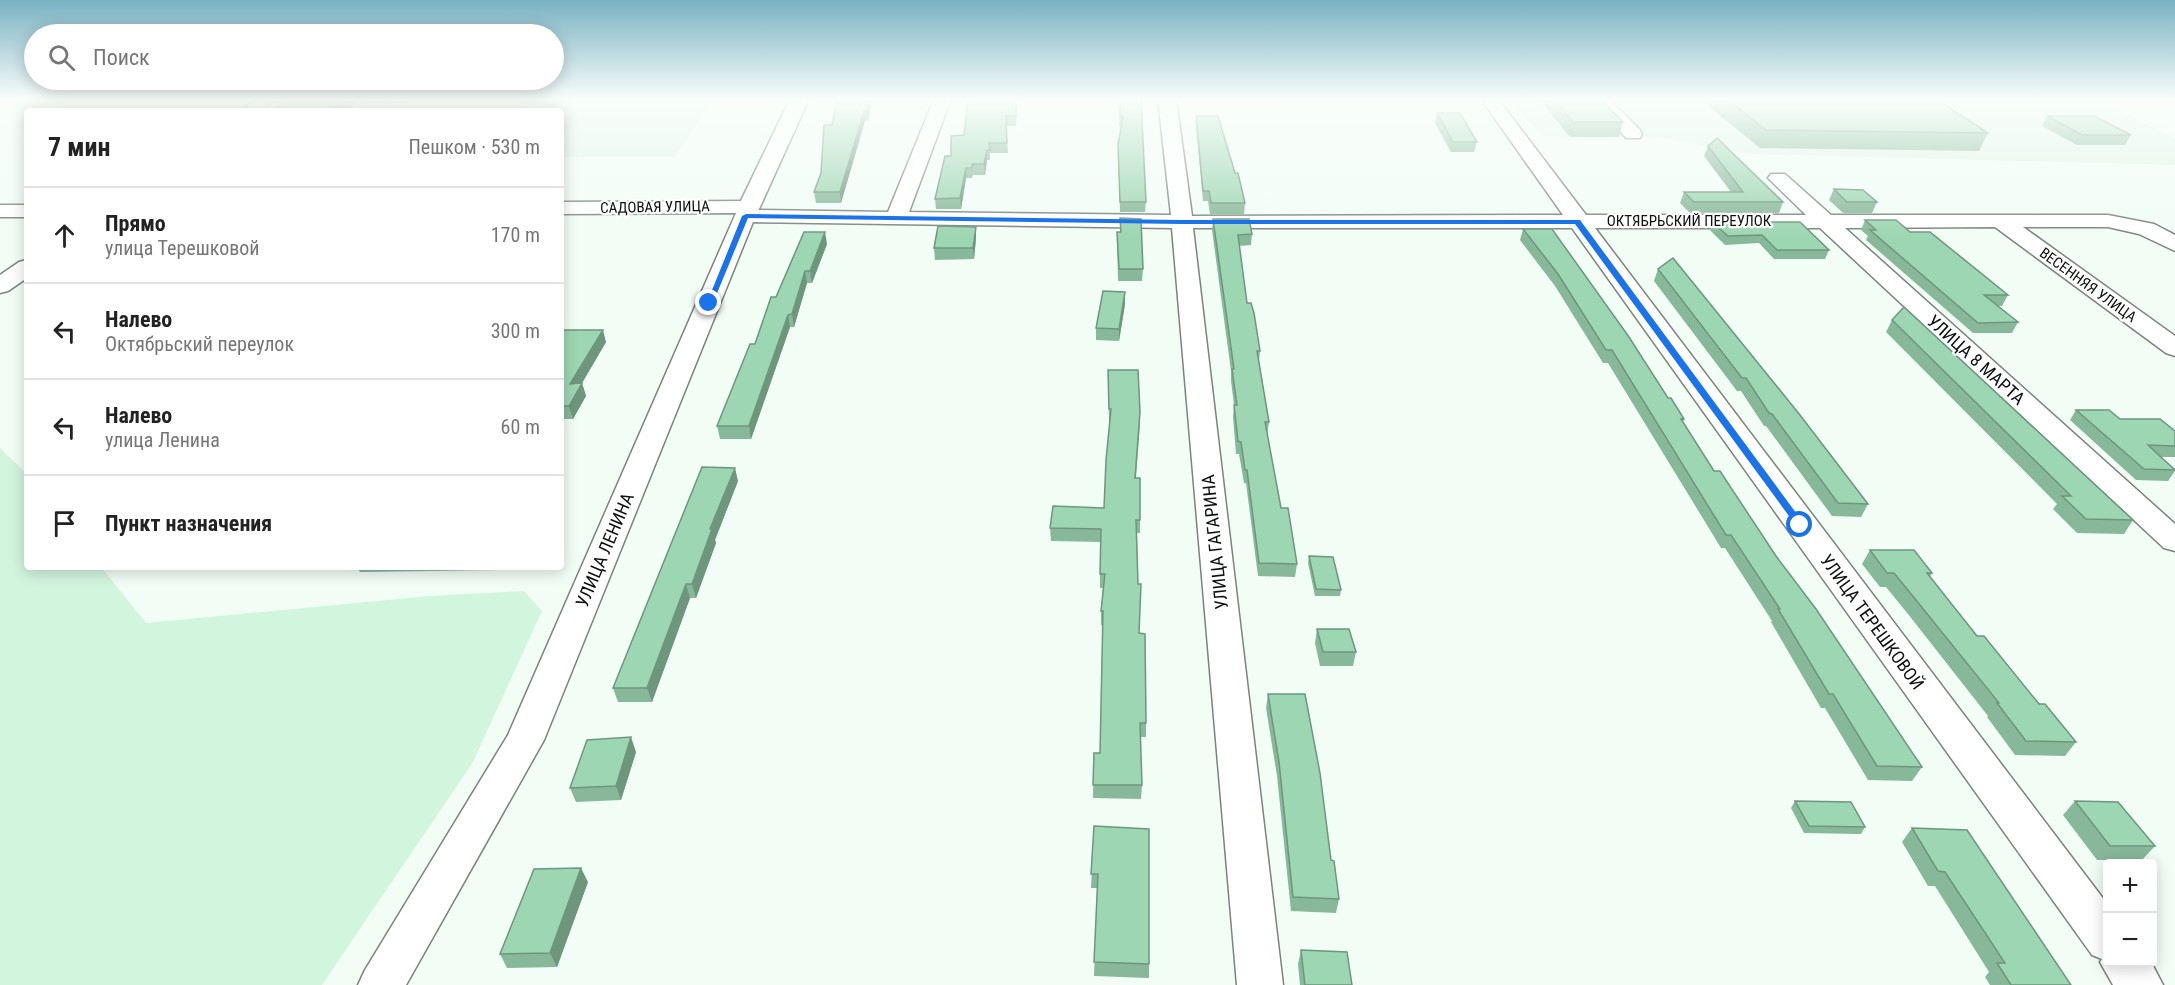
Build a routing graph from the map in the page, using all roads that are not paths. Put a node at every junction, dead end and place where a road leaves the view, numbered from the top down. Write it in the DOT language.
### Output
graph roads {
  1 [pos="779,145"];
  2 [pos="925,145"];
  3 [pos="1173,145"];
  4 [pos="1521,145"];
  5 [pos="1778,178"];
  6 [pos="564,208"];
  7 [pos="0,211"];
  8 [pos="24,211"];
  9 [pos="748,211"];
  10 [pos="896,218"];
  11 [pos="1824,220"];
  12 [pos="2000,221"];
  13 [pos="1182,222"];
  14 [pos="1577,222"];
  15 [pos="2169,240"];
  16 [pos="24,269"];
  17 [pos="0,286"];
  18 [pos="2175,348"];
  19 [pos="2175,541"];
  20 [pos="2103,934"];
  21 [pos="2126,967"];
  22 [pos="381,985"];
  23 [pos="1260,985"];
  24 [pos="2140,985"];
  1 -- 9 [label="street, УЛИЦА ЛЕНИНА"];
  2 -- 10 [label="street"];
  3 -- 13 [label="street, УЛИЦА ГАГАРИНА"];
  4 -- 14 [label="street, УЛИЦА ТЕРЕШКОВОЙ"];
  5 -- 11 [label="street, УЛИЦА 8 МАРТА"];
  6 -- 9 [label="street, САДОВАЯ УЛИЦА"];
  7 -- 8 [label="street"];
  9 -- 10 [label="street, ОКТЯБРЬСКИЙ ПЕРЕУЛОК"];
  9 -- 22 [label="street, УЛИЦА ЛЕНИНА"];
  10 -- 13 [label="street, ОКТЯБРЬСКИЙ ПЕРЕУЛОК"];
  11 -- 12 [label="street, ОКТЯБРЬСКИЙ ПЕРЕУЛОК"];
  11 -- 14 [label="street, ОКТЯБРЬСКИЙ ПЕРЕУЛОК"];
  11 -- 19 [label="street, УЛИЦА 8 МАРТА"];
  12 -- 15 [label="street, ОКТЯБРЬСКИЙ ПЕРЕУЛОК"];
  12 -- 18 [label="street, ВЕСЕННЯЯ УЛИЦА"];
  13 -- 14 [label="street, ОКТЯБРЬСКИЙ ПЕРЕУЛОК"];
  13 -- 23 [label="street, УЛИЦА ГАГАРИНА"];
  14 -- 20 [label="street, УЛИЦА ТЕРЕШКОВОЙ"];
  16 -- 17 [label="street"];
  21 -- 24 [label="street"];
}
